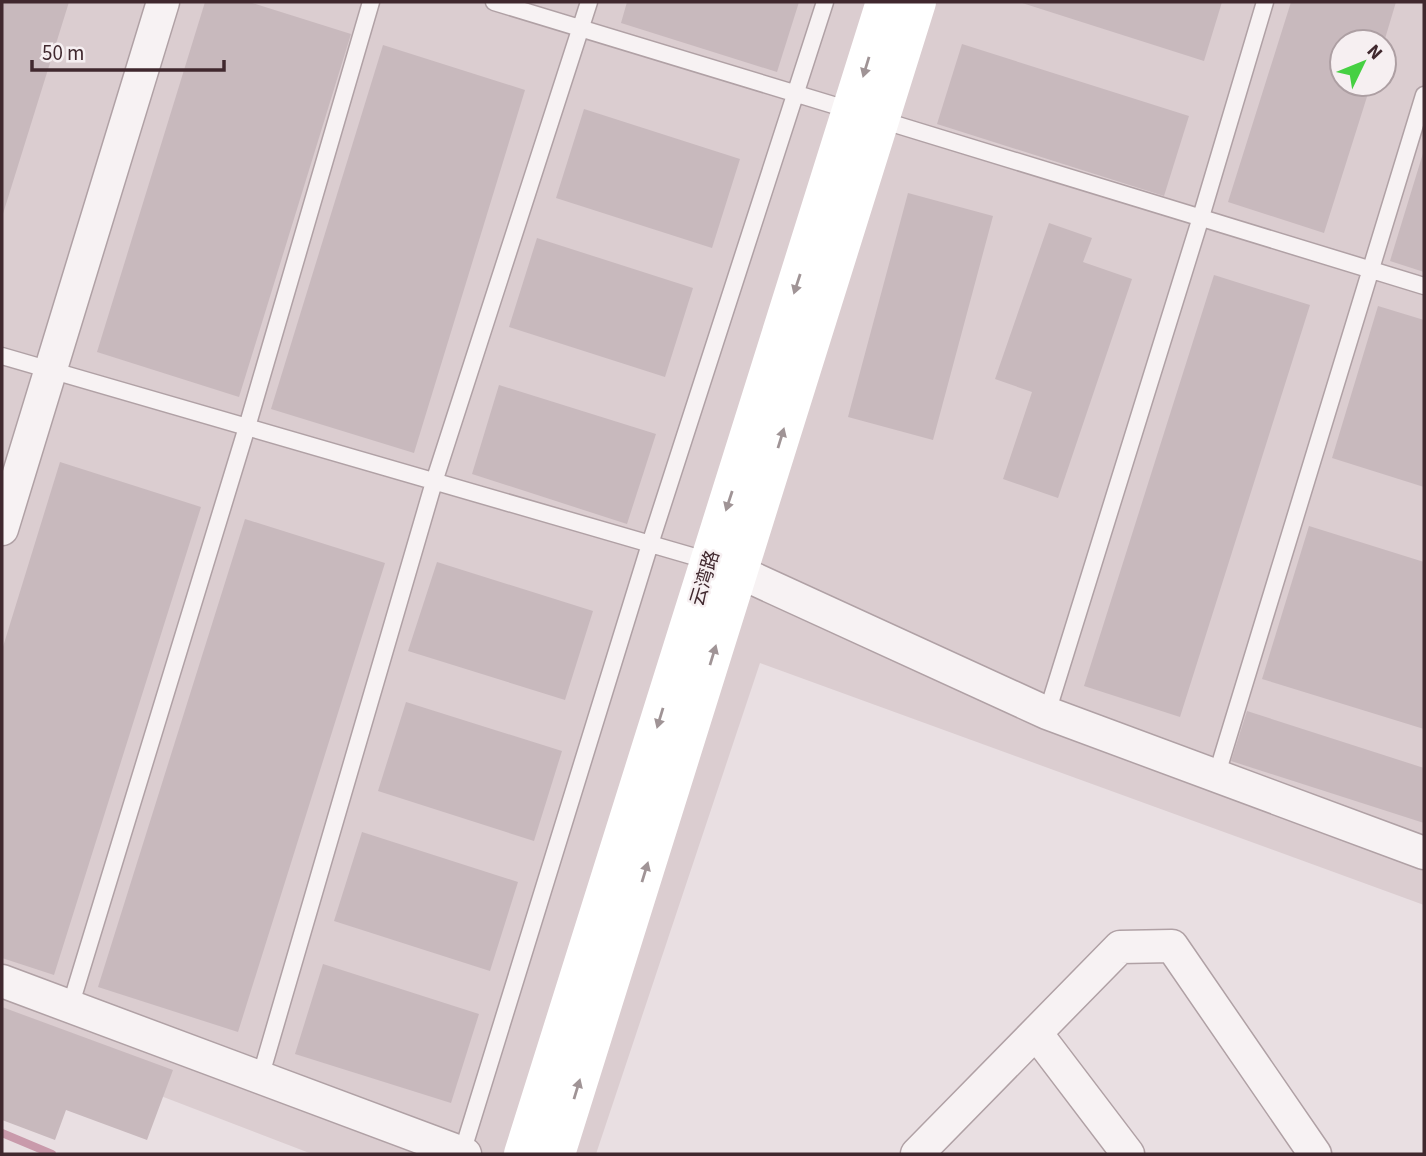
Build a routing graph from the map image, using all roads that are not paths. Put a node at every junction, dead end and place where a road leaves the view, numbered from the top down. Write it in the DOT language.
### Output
graph roads {
  1 [pos="163,2"];
  2 [pos="372,2"];
  3 [pos="494,2"];
  4 [pos="589,2"];
  5 [pos="825,2"];
  6 [pos="886,2"];
  7 [pos="918,2"];
  8 [pos="1265,2"];
  9 [pos="581,29"];
  10 [pos="796,94"];
  11 [pos="1424,95"];
  12 [pos="866,115"];
  13 [pos="1201,218"];
  14 [pos="1371,269"];
  15 [pos="1424,286"];
  16 [pos="2,356"];
  17 [pos="50,370"];
  18 [pos="247,427"];
  19 [pos="435,482"];
  20 [pos="2,529"];
  21 [pos="650,544"];
  22 [pos="724,566"];
  23 [pos="1048,713"];
  24 [pos="1216,777"];
  25 [pos="1424,853"];
  26 [pos="2,981"];
  27 [pos="70,1007"];
  28 [pos="1036,1033"];
  29 [pos="260,1078"];
  30 [pos="923,1152"];
  31 [pos="464,1154"];
  32 [pos="523,1154"];
  33 [pos="556,1154"];
  34 [pos="1128,1154"];
  35 [pos="1315,1154"];
  1 -- 17 [label="street"];
  2 -- 18 [label="lane"];
  3 -- 9 [label="lane"];
  4 -- 9 [label="lane"];
  5 -- 10 [label="lane"];
  6 -- 12 [label="main road, 云湾路, one-way"];
  7 -- 12 [label="main road, 云湾路"];
  8 -- 13 [label="lane"];
  9 -- 10 [label="lane"];
  9 -- 19 [label="lane"];
  10 -- 12 [label="lane"];
  10 -- 21 [label="lane"];
  11 -- 14 [label="lane"];
  12 -- 13 [label="lane"];
  12 -- 22 [label="main road, 云湾路"];
  13 -- 14 [label="lane"];
  13 -- 23 [label="lane"];
  14 -- 15 [label="lane"];
  14 -- 24 [label="lane"];
  16 -- 17 [label="lane"];
  17 -- 18 [label="lane"];
  17 -- 20 [label="street"];
  18 -- 19 [label="lane"];
  18 -- 27 [label="lane"];
  19 -- 21 [label="lane"];
  19 -- 29 [label="lane"];
  21 -- 22 [label="lane"];
  21 -- 31 [label="lane"];
  22 -- 23 [label="street"];
  22 -- 32 [label="main road, 云湾路, one-way"];
  33 -- 22 [label="main road, 云湾路, one-way"];
  23 -- 24 [label="street"];
  24 -- 25 [label="street"];
  26 -- 27 [label="street"];
  27 -- 29 [label="street"];
  28 -- 30 [label="street"];
  28 -- 34 [label="street"];
  28 -- 35 [label="street"];
  29 -- 31 [label="street"];
}
